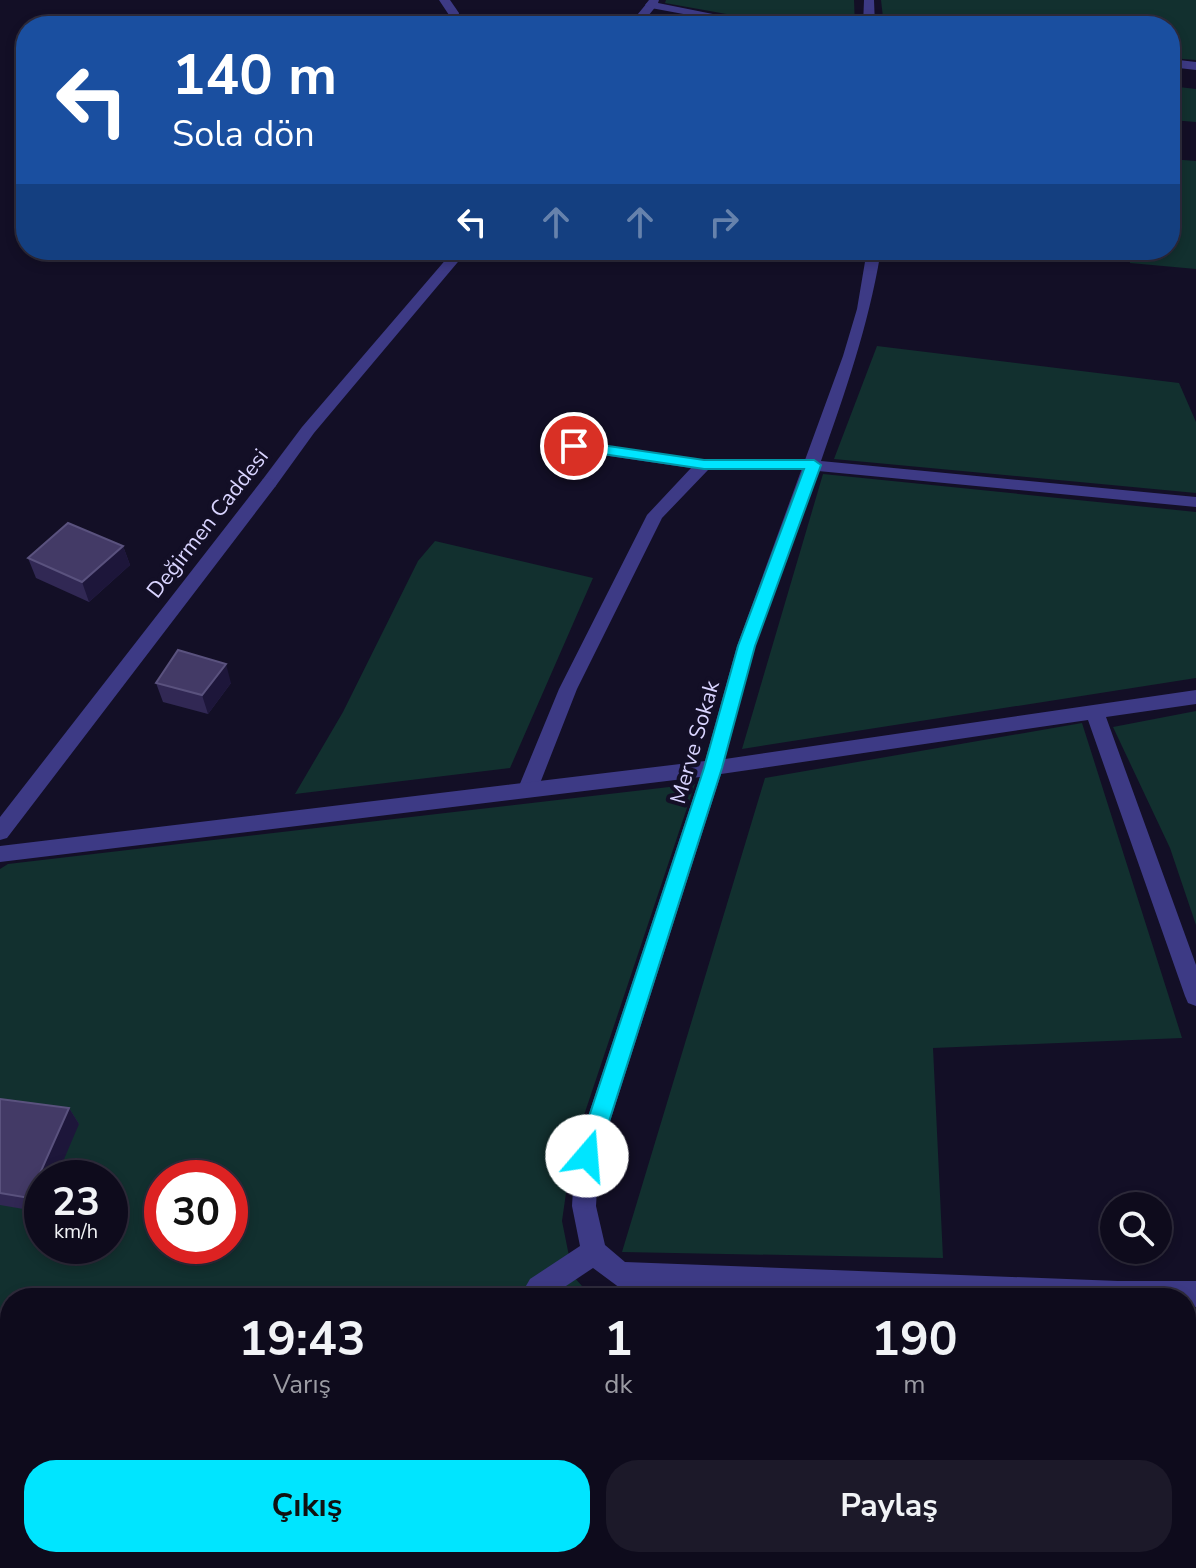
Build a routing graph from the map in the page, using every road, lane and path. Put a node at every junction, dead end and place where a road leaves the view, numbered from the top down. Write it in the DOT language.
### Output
graph roads {
  1 [pos="652,2"];
  2 [pos="719,16"];
  3 [pos="452,260"];
  4 [pos="872,260"];
  5 [pos="574,446"];
  6 [pos="704,465"];
  7 [pos="814,465"];
  8 [pos="1196,502"];
  9 [pos="1196,697"];
  10 [pos="1094,711"];
  11 [pos="713,768"];
  12 [pos="527,791"];
  13 [pos="0,832"];
  14 [pos="0,854"];
  15 [pos="1196,996"];
  16 [pos="594,1252"];
  17 [pos="539,1288"];
  18 [pos="961,1288"];
  1 -- 2 [label="street"];
  3 -- 13 [label="street, Değirmen Caddesi"];
  4 -- 7 [label="street, Merve Sokak"];
  5 -- 6 [label="street"];
  6 -- 7 [label="street"];
  6 -- 12 [label="street"];
  7 -- 8 [label="street"];
  7 -- 11 [label="street, Merve Sokak"];
  9 -- 10 [label="street"];
  10 -- 11 [label="street"];
  10 -- 15 [label="street"];
  11 -- 12 [label="street"];
  11 -- 16 [label="street, Merve Sokak"];
  12 -- 14 [label="street"];
  16 -- 17 [label="street"];
  16 -- 18 [label="street"];
}
